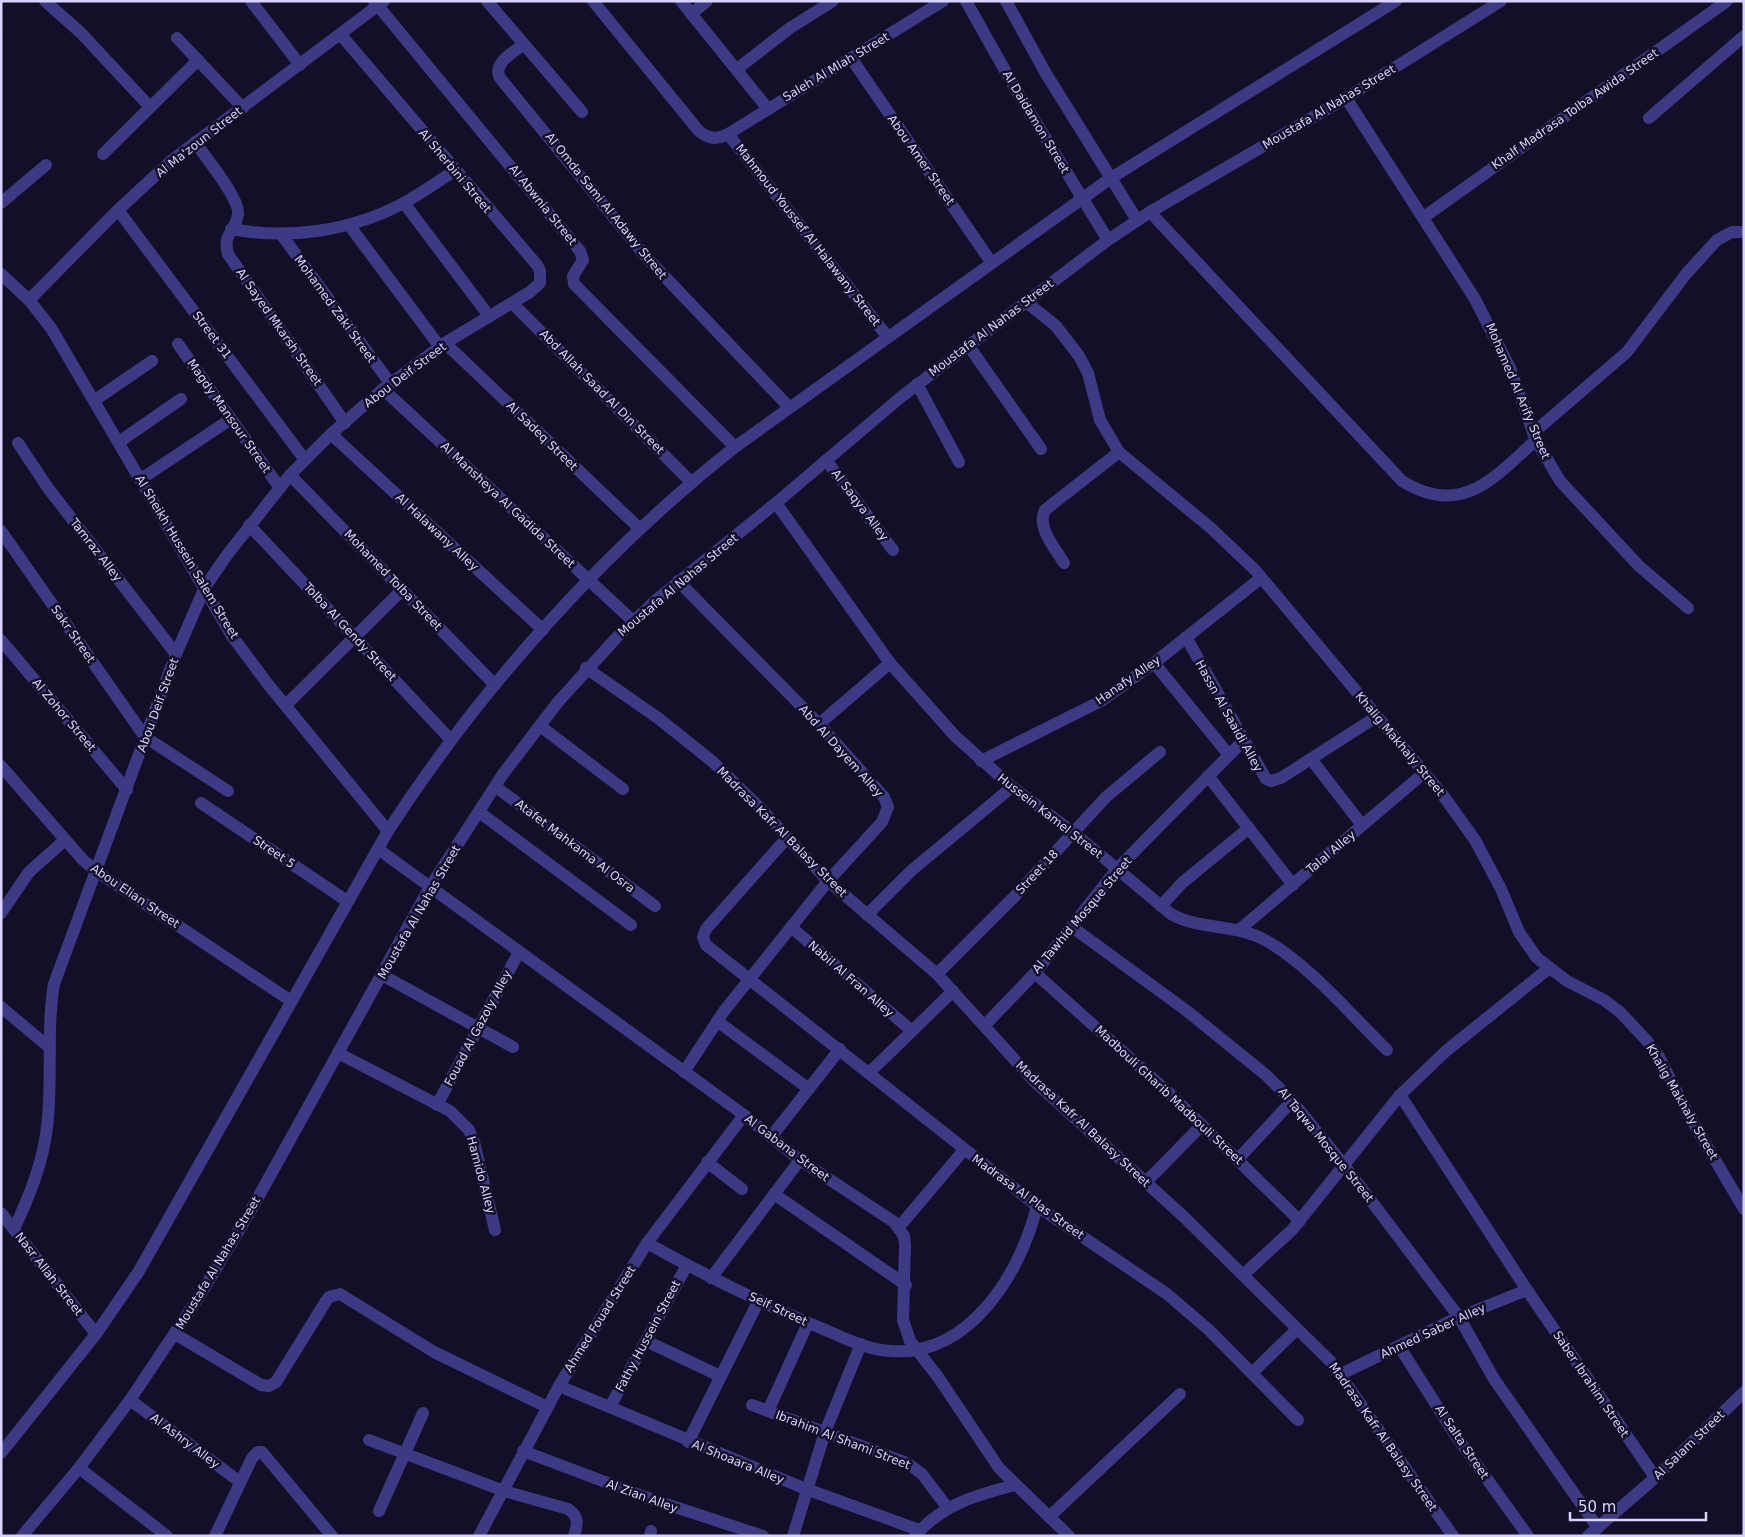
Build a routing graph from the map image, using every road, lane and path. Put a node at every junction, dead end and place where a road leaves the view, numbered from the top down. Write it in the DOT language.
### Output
graph roads {
  1 [pos="45,1"];
  2 [pos="251,1"];
  3 [pos="487,1"];
  4 [pos="593,1"];
  5 [pos="681,1"];
  6 [pos="707,1"];
  7 [pos="832,1"];
  8 [pos="944,1"];
  9 [pos="966,1"];
  10 [pos="1006,1"];
  11 [pos="1501,1"];
  12 [pos="1727,1"];
  13 [pos="379,3"];
  14 [pos="1388,3"];
  15 [pos="691,14"];
  16 [pos="341,35"];
  17 [pos="1744,36"];
  18 [pos="177,38"];
  19 [pos="524,44"];
  20 [pos="851,58"];
  21 [pos="198,60"];
  22 [pos="300,65"];
  23 [pos="737,69"];
  24 [pos="1346,98"];
  25 [pos="150,107"];
  26 [pos="243,108"];
  27 [pos="768,109"];
  28 [pos="582,112"];
  29 [pos="1649,118"];
  30 [pos="728,134"];
  31 [pos="195,142"];
  32 [pos="103,154"];
  33 [pos="46,164"];
  34 [pos="454,171"];
  35 [pos="1111,178"];
  36 [pos="1081,199"];
  37 [pos="1,203"];
  38 [pos="404,203"];
  39 [pos="118,210"];
  40 [pos="1150,212"];
  41 [pos="1424,218"];
  42 [pos="1137,220"];
  43 [pos="349,225"];
  44 [pos="231,229"];
  45 [pos="1744,232"];
  46 [pos="280,234"];
  47 [pos="1108,240"];
  48 [pos="992,262"];
  49 [pos="1,274"];
  50 [pos="29,300"];
  51 [pos="1025,301"];
  52 [pos="512,303"];
  53 [pos="489,316"];
  54 [pos="887,336"];
  55 [pos="178,344"];
  56 [pos="443,345"];
  57 [pos="968,345"];
  58 [pos="152,361"];
  59 [pos="917,384"];
  60 [pos="386,386"];
  61 [pos="181,399"];
  62 [pos="94,400"];
  63 [pos="789,407"];
  64 [pos="231,419"];
  65 [pos="345,423"];
  66 [pos="332,434"];
  67 [pos="1534,437"];
  68 [pos="119,442"];
  69 [pos="18,443"];
  70 [pos="735,447"];
  71 [pos="1041,449"];
  72 [pos="1119,452"];
  73 [pos="305,460"];
  74 [pos="826,460"];
  75 [pos="959,462"];
  76 [pos="290,475"];
  77 [pos="141,479"];
  78 [pos="691,482"];
  79 [pos="280,488"];
  80 [pos="776,503"];
  81 [pos="249,525"];
  82 [pos="639,528"];
  83 [pos="1,531"];
  84 [pos="893,550"];
  85 [pos="1064,563"];
  86 [pos="1261,578"];
  87 [pos="590,581"];
  88 [pos="678,581"];
  89 [pos="205,587"];
  90 [pos="402,590"];
  91 [pos="1688,608"];
  92 [pos="633,621"];
  93 [pos="543,630"];
  94 [pos="355,637"];
  95 [pos="1186,637"];
  96 [pos="1,640"];
  97 [pos="176,654"];
  98 [pos="890,663"];
  99 [pos="1154,663"];
  100 [pos="586,668"];
  101 [pos="495,686"];
  102 [pos="286,705"];
  103 [pos="1376,717"];
  104 [pos="819,724"];
  105 [pos="540,726"];
  106 [pos="145,737"];
  107 [pos="451,740"];
  108 [pos="1244,740"];
  109 [pos="1160,752"];
  110 [pos="1229,755"];
  111 [pos="1311,759"];
  112 [pos="981,761"];
  113 [pos="1,766"];
  114 [pos="1424,773"];
  115 [pos="1208,776"];
  116 [pos="496,787"];
  117 [pos="623,788"];
  118 [pos="1012,788"];
  119 [pos="126,790"];
  120 [pos="228,791"];
  121 [pos="201,804"];
  122 [pos="479,812"];
  123 [pos="1362,825"];
  124 [pos="1249,828"];
  125 [pos="388,831"];
  126 [pos="1074,834"];
  127 [pos="787,838"];
  128 [pos="66,840"];
  129 [pos="378,849"];
  130 [pos="1117,869"];
  131 [pos="96,870"];
  132 [pos="828,881"];
  133 [pos="1293,885"];
  134 [pos="430,887"];
  135 [pos="348,901"];
  136 [pos="655,906"];
  137 [pos="1161,906"];
  138 [pos="1,913"];
  139 [pos="867,915"];
  140 [pos="631,925"];
  141 [pos="791,926"];
  142 [pos="1072,927"];
  143 [pos="1239,930"];
  144 [pos="520,952"];
  145 [pos="1548,969"];
  146 [pos="1035,973"];
  147 [pos="937,974"];
  148 [pos="382,975"];
  149 [pos="751,980"];
  150 [pos="953,990"];
  151 [pos="292,1001"];
  152 [pos="1,1007"];
  153 [pos="717,1021"];
  154 [pos="985,1026"];
  155 [pos="478,1028"];
  156 [pos="912,1032"];
  157 [pos="50,1048"];
  158 [pos="513,1048"];
  159 [pos="840,1049"];
  160 [pos="1387,1050"];
  161 [pos="338,1053"];
  162 [pos="684,1072"];
  163 [pos="870,1072"];
  164 [pos="809,1089"];
  165 [pos="1400,1095"];
  166 [pos="1292,1101"];
  167 [pos="437,1105"];
  168 [pos="744,1116"];
  169 [pos="1202,1125"];
  170 [pos="771,1137"];
  171 [pos="964,1150"];
  172 [pos="1238,1159"];
  173 [pos="800,1160"];
  174 [pos="708,1162"];
  175 [pos="1344,1165"];
  176 [pos="1146,1182"];
  177 [pos="742,1189"];
  178 [pos="774,1194"];
  179 [pos="1037,1206"];
  180 [pos="1744,1209"];
  181 [pos="1,1213"];
  182 [pos="1300,1221"];
  183 [pos="899,1227"];
  184 [pos="14,1229"];
  185 [pos="495,1230"];
  186 [pos="647,1243"];
  187 [pos="687,1265"];
  188 [pos="1243,1275"];
  189 [pos="711,1278"];
  190 [pos="906,1285"];
  191 [pos="1527,1290"];
  192 [pos="758,1300"];
  193 [pos="1459,1318"];
  194 [pos="808,1323"];
  195 [pos="1297,1329"];
  196 [pos="96,1334"];
  197 [pos="175,1334"];
  198 [pos="646,1341"];
  199 [pos="860,1344"];
  200 [pos="1399,1346"];
  201 [pos="916,1350"];
  202 [pos="1252,1372"];
  203 [pos="1341,1374"];
  204 [pos="720,1376"];
  205 [pos="559,1386"];
  206 [pos="1744,1392"];
  207 [pos="1180,1394"];
  208 [pos="130,1400"];
  209 [pos="752,1405"];
  210 [pos="547,1407"];
  211 [pos="610,1407"];
  212 [pos="768,1411"];
  213 [pos="423,1413"];
  214 [pos="1298,1420"];
  215 [pos="826,1432"];
  216 [pos="369,1440"];
  217 [pos="688,1442"];
  218 [pos="523,1451"];
  219 [pos="1,1453"];
  220 [pos="405,1453"];
  221 [pos="79,1468"];
  222 [pos="1655,1477"];
  223 [pos="240,1482"];
  224 [pos="1015,1485"];
  225 [pos="806,1489"];
  226 [pos="504,1491"];
  227 [pos="947,1507"];
  228 [pos="379,1511"];
  229 [pos="1049,1517"];
  230 [pos="1593,1532"];
  231 [pos="917,1533"];
  232 [pos="24,1535"];
  233 [pos="166,1536"];
  234 [pos="215,1536"];
  235 [pos="332,1536"];
  236 [pos="479,1536"];
  237 [pos="574,1536"];
  238 [pos="763,1536"];
  239 [pos="793,1536"];
  240 [pos="1070,1536"];
  241 [pos="1453,1536"];
  242 [pos="1528,1536"];
  1 -- 25 [label="street"];
  2 -- 22 [label="street"];
  3 -- 19 [label="street"];
  4 -- 30 [label="street"];
  5 -- 15 [label="street"];
  6 -- 15 [label="street"];
  7 -- 23 [label="street"];
  8 -- 20 [label="street, Saleh Al Mlah Street"];
  9 -- 36 [label="street, Al Daidamon Street"];
  10 -- 35 [label="street"];
  11 -- 24 [label="street, Moustafa Al Nahas Street"];
  12 -- 41 [label="street, Khalf Madrasa Tolba Awida Street"];
  13 -- 16 [label="street, Al Ma'zoun Street"];
  13 -- 70 [label="street, Al Abwnia Street"];
  14 -- 35 [label="street"];
  15 -- 23 [label="street"];
  16 -- 22 [label="street, Al Ma'zoun Street"];
  16 -- 34 [label="street, Al Sherbini Street"];
  17 -- 29 [label="street"];
  18 -- 21 [label="street"];
  19 -- 28 [label="street"];
  19 -- 63 [label="street, Al Omda Sami Al Adawy Street"];
  20 -- 27 [label="street, Saleh Al Mlah Street"];
  20 -- 48 [label="street, Abou Amer Street"];
  21 -- 25 [label="street"];
  21 -- 26 [label="street"];
  22 -- 26 [label="street, Al Ma'zoun Street"];
  23 -- 27 [label="street"];
  24 -- 40 [label="street, Moustafa Al Nahas Street"];
  24 -- 41 [label="street, Mohamed Al Arify Street"];
  25 -- 32 [label="street"];
  26 -- 31 [label="street, Al Ma'zoun Street"];
  27 -- 30 [label="street, Saleh Al Mlah Street"];
  30 -- 54 [label="street, Mahmoud Youssef Al Halawany Street"];
  31 -- 39 [label="street, Al Ma'zoun Street"];
  31 -- 44 [label="street, Al Sayed Mkarsh Street"];
  33 -- 37 [label="street"];
  34 -- 38 [label="street"];
  34 -- 52 [label="street, Al Sherbini Street"];
  35 -- 36 [label="street"];
  35 -- 42 [label="street"];
  36 -- 47 [label="street, Al Daidamon Street"];
  36 -- 48 [label="street"];
  38 -- 43 [label="street"];
  38 -- 53 [label="street"];
  39 -- 50 [label="street, Al Ma'zoun Street"];
  39 -- 73 [label="street, Street 31"];
  40 -- 42 [label="street, Moustafa Al Nahas Street"];
  40 -- 67 [label="street"];
  41 -- 67 [label="street, Mohamed Al Arify Street"];
  42 -- 47 [label="street, Moustafa Al Nahas Street"];
  43 -- 46 [label="street"];
  43 -- 56 [label="street, Al Sadeq Street"];
  44 -- 46 [label="street"];
  44 -- 65 [label="street, Al Sayed Mkarsh Street"];
  45 -- 67 [label="street"];
  46 -- 60 [label="street, Mohamed Zaki Street"];
  47 -- 51 [label="street, Moustafa Al Nahas Street"];
  48 -- 54 [label="street"];
  49 -- 50 [label="street, Al Sheikh Hussein Salem Street"];
  50 -- 62 [label="street, Al Sheikh Hussein Salem Street"];
  51 -- 57 [label="street, Moustafa Al Nahas Street"];
  51 -- 72 [label="street, Khalig Makhaly Street"];
  52 -- 53 [label="street, Abou Deif Street"];
  52 -- 78 [label="street, Abd Allah Saad Al Din Street"];
  53 -- 56 [label="street, Abou Deif Street"];
  54 -- 63 [label="street"];
  55 -- 64 [label="street, Magdy Mansour Street"];
  56 -- 60 [label="street, Abou Deif Street"];
  56 -- 82 [label="street, Al Sadeq Street"];
  57 -- 59 [label="street, Moustafa Al Nahas Street"];
  57 -- 71 [label="street"];
  58 -- 62 [label="street"];
  59 -- 74 [label="street, Moustafa Al Nahas Street"];
  59 -- 75 [label="street"];
  60 -- 65 [label="street, Abou Deif Street"];
  60 -- 87 [label="street, Al Mansheya Al Gadida Street"];
  61 -- 68 [label="street"];
  62 -- 68 [label="street, Al Sheikh Hussein Salem Street"];
  63 -- 70 [label="street"];
  64 -- 77 [label="street"];
  64 -- 79 [label="street, Magdy Mansour Street"];
  65 -- 66 [label="street, Abou Deif Street"];
  66 -- 73 [label="street, Abou Deif Street"];
  66 -- 93 [label="street, Al Halawany Alley"];
  67 -- 91 [label="street, Mohamed Al Arify Street"];
  68 -- 77 [label="street, Al Sheikh Hussein Salem Street"];
  69 -- 97 [label="street, Tamraz Alley"];
  70 -- 78 [label="street"];
  72 -- 85 [label="street"];
  72 -- 86 [label="street, Khalig Makhaly Street"];
  73 -- 76 [label="street, Abou Deif Street"];
  74 -- 80 [label="street, Moustafa Al Nahas Street"];
  74 -- 84 [label="street, Al Saqya Alley"];
  76 -- 79 [label="street, Abou Deif Street"];
  76 -- 90 [label="street, Mohamed Tolba Street"];
  77 -- 89 [label="street, Al Sheikh Hussein Salem Street"];
  78 -- 82 [label="street"];
  79 -- 81 [label="street, Abou Deif Street"];
  80 -- 88 [label="street, Moustafa Al Nahas Street"];
  80 -- 98 [label="street, Hussein Kamel Street"];
  81 -- 89 [label="street, Abou Deif Street"];
  81 -- 94 [label="street, Tolba Al Gendy Street"];
  82 -- 87 [label="street"];
  83 -- 106 [label="street, Sakr Street"];
  86 -- 95 [label="street, Hanafy Alley"];
  86 -- 103 [label="street, Khalig Makhaly Street"];
  87 -- 92 [label="street, Al Mansheya Al Gadida Street"];
  87 -- 93 [label="street"];
  88 -- 92 [label="street, Moustafa Al Nahas Street"];
  88 -- 104 [label="street, Abd Al Dayem Alley"];
  89 -- 97 [label="street, Abou Deif Street"];
  89 -- 102 [label="street, Al Sheikh Hussein Salem Street"];
  90 -- 94 [label="street"];
  90 -- 101 [label="street, Mohamed Tolba Street"];
  92 -- 100 [label="street, Moustafa Al Nahas Street"];
  93 -- 101 [label="street"];
  94 -- 102 [label="street"];
  94 -- 107 [label="street, Tolba Al Gendy Street"];
  95 -- 99 [label="street, Hanafy Alley"];
  95 -- 108 [label="street, Hassn Al Saaidi Alley"];
  96 -- 119 [label="street, Al Zohor Street"];
  97 -- 106 [label="street, Abou Deif Street"];
  98 -- 104 [label="street"];
  98 -- 112 [label="street, Hussein Kamel Street"];
  99 -- 110 [label="street"];
  99 -- 112 [label="street, Hanafy Alley"];
  100 -- 105 [label="street, Moustafa Al Nahas Street"];
  100 -- 127 [label="street, Madrasa Kafr Al Balasy Street"];
  101 -- 107 [label="street"];
  102 -- 125 [label="street, Al Sheikh Hussein Salem Street"];
  103 -- 111 [label="street"];
  103 -- 114 [label="street, Khalig Makhaly Street"];
  104 -- 132 [label="street, Abd Al Dayem Alley"];
  105 -- 116 [label="street, Moustafa Al Nahas Street"];
  105 -- 117 [label="street"];
  106 -- 119 [label="street, Abou Deif Street"];
  106 -- 120 [label="street"];
  107 -- 125 [label="street"];
  108 -- 110 [label="street, Al Tawhid Mosque Street"];
  108 -- 111 [label="street, Hassn Al Saaidi Alley"];
  109 -- 126 [label="street, Street 18"];
  110 -- 115 [label="street, Al Tawhid Mosque Street"];
  111 -- 123 [label="street"];
  112 -- 118 [label="street, Hussein Kamel Street"];
  113 -- 128 [label="street, Abou Elian Street"];
  114 -- 123 [label="street, Talal Alley"];
  114 -- 145 [label="street, Khalig Makhaly Street"];
  115 -- 124 [label="street"];
  115 -- 130 [label="street, Al Tawhid Mosque Street"];
  116 -- 122 [label="street, Moustafa Al Nahas Street"];
  116 -- 136 [label="street, Atafet Mahkama Al Osra"];
  118 -- 126 [label="street, Hussein Kamel Street"];
  118 -- 139 [label="street"];
  119 -- 131 [label="street, Abou Deif Street"];
  121 -- 135 [label="street, Street 5"];
  122 -- 134 [label="street, Moustafa Al Nahas Street"];
  122 -- 140 [label="street"];
  123 -- 133 [label="street, Talal Alley"];
  124 -- 133 [label="street"];
  124 -- 137 [label="street"];
  125 -- 129 [label="street"];
  126 -- 130 [label="street, Hussein Kamel Street"];
  126 -- 147 [label="street, Street 18"];
  127 -- 132 [label="street, Madrasa Kafr Al Balasy Street"];
  127 -- 149 [label="street, Madrasa Al Plas Street"];
  128 -- 131 [label="street, Abou Elian Street"];
  128 -- 138 [label="street"];
  129 -- 134 [label="street, Al Gabana Street"];
  129 -- 135 [label="street"];
  130 -- 137 [label="street, Hussein Kamel Street"];
  130 -- 142 [label="street, Al Tawhid Mosque Street"];
  131 -- 151 [label="street, Abou Elian Street"];
  131 -- 157 [label="street, Abou Deif Street"];
  132 -- 139 [label="street, Madrasa Kafr Al Balasy Street"];
  132 -- 141 [label="street, Abd Al Dayem Alley"];
  133 -- 143 [label="street, Talal Alley"];
  134 -- 144 [label="street, Al Gabana Street"];
  134 -- 148 [label="street, Moustafa Al Nahas Street"];
  135 -- 151 [label="street"];
  137 -- 143 [label="street, Hussein Kamel Street"];
  139 -- 147 [label="street, Madrasa Kafr Al Balasy Street"];
  141 -- 149 [label="street, Abd Al Dayem Alley"];
  141 -- 156 [label="street, Nabil Al Fran Alley"];
  142 -- 146 [label="street, Al Tawhid Mosque Street"];
  142 -- 166 [label="street, Al Taqwa Mosque Street"];
  143 -- 160 [label="street, Hussein Kamel Street"];
  144 -- 155 [label="street, Fouad Al Gazoly Alley"];
  144 -- 162 [label="street, Al Gabana Street"];
  145 -- 165 [label="street"];
  145 -- 180 [label="street, Khalig Makhaly Street"];
  146 -- 154 [label="street, Al Tawhid Mosque Street"];
  146 -- 169 [label="street, Madbouli Gharib Madbouli Street"];
  147 -- 150 [label="street, Madrasa Kafr Al Balasy Street"];
  148 -- 155 [label="street"];
  148 -- 161 [label="street, Moustafa Al Nahas Street"];
  149 -- 153 [label="street, Abd Al Dayem Alley"];
  149 -- 159 [label="street, Madrasa Al Plas Street"];
  150 -- 154 [label="street, Madrasa Kafr Al Balasy Street"];
  150 -- 156 [label="street"];
  151 -- 196 [label="street"];
  152 -- 157 [label="street"];
  153 -- 162 [label="street, Abd Al Dayem Alley"];
  153 -- 164 [label="street"];
  154 -- 176 [label="street, Madrasa Kafr Al Balasy Street"];
  155 -- 158 [label="street"];
  155 -- 167 [label="street, Fouad Al Gazoly Alley"];
  156 -- 163 [label="street"];
  157 -- 184 [label="street, Abou Deif Street"];
  159 -- 163 [label="street, Madrasa Al Plas Street"];
  159 -- 164 [label="street"];
  161 -- 167 [label="street, Hamido Alley"];
  161 -- 197 [label="street, Moustafa Al Nahas Street"];
  162 -- 168 [label="street, Al Gabana Street"];
  163 -- 171 [label="street, Madrasa Al Plas Street"];
  164 -- 170 [label="street"];
  165 -- 175 [label="street"];
  165 -- 191 [label="street, Saber Ibrahim Street"];
  166 -- 172 [label="street"];
  166 -- 175 [label="street, Al Taqwa Mosque Street"];
  167 -- 185 [label="street, Hamido Alley"];
  168 -- 170 [label="street, Al Gabana Street"];
  168 -- 174 [label="street, Ahmed Fouad Street"];
  169 -- 172 [label="street, Madbouli Gharib Madbouli Street"];
  169 -- 176 [label="street"];
  170 -- 173 [label="street, Al Gabana Street"];
  171 -- 179 [label="street, Madrasa Al Plas Street"];
  171 -- 183 [label="street"];
  172 -- 182 [label="street, Madbouli Gharib Madbouli Street"];
  173 -- 178 [label="street"];
  173 -- 183 [label="street, Al Gabana Street"];
  174 -- 177 [label="street"];
  174 -- 186 [label="street, Ahmed Fouad Street"];
  175 -- 182 [label="street"];
  175 -- 193 [label="street, Al Taqwa Mosque Street"];
  176 -- 188 [label="street, Madrasa Kafr Al Balasy Street"];
  178 -- 189 [label="street"];
  178 -- 190 [label="street"];
  179 -- 201 [label="street, Seif Street"];
  179 -- 202 [label="street, Madrasa Al Plas Street"];
  181 -- 184 [label="street, Nasr Allah Street"];
  182 -- 188 [label="street"];
  183 -- 190 [label="street"];
  184 -- 196 [label="street, Nasr Allah Street"];
  186 -- 187 [label="street, Seif Street"];
  186 -- 205 [label="street, Ahmed Fouad Street"];
  187 -- 189 [label="street, Seif Street"];
  187 -- 198 [label="street, Fathy Hussein Street"];
  188 -- 195 [label="street, Madrasa Kafr Al Balasy Street"];
  189 -- 192 [label="street, Seif Street"];
  190 -- 201 [label="street"];
  191 -- 193 [label="street, Ahmed Saber Alley"];
  191 -- 222 [label="street, Saber Ibrahim Street"];
  192 -- 194 [label="street, Seif Street"];
  192 -- 204 [label="street"];
  193 -- 200 [label="street, Ahmed Saber Alley"];
  193 -- 230 [label="street, Al Taqwa Mosque Street"];
  194 -- 199 [label="street, Seif Street"];
  194 -- 212 [label="street"];
  195 -- 202 [label="street"];
  195 -- 203 [label="street, Madrasa Kafr Al Balasy Street"];
  196 -- 219 [label="street"];
  197 -- 208 [label="street, Moustafa Al Nahas Street"];
  197 -- 210 [label="street"];
  198 -- 204 [label="street"];
  198 -- 211 [label="street, Fathy Hussein Street"];
  199 -- 201 [label="street, Seif Street"];
  199 -- 215 [label="street"];
  200 -- 203 [label="street, Ahmed Saber Alley"];
  200 -- 242 [label="street, Al Salta Street"];
  201 -- 224 [label="street"];
  202 -- 214 [label="street, Madrasa Al Plas Street"];
  203 -- 241 [label="street, Madrasa Kafr Al Balasy Street"];
  204 -- 217 [label="street"];
  205 -- 210 [label="street, Ahmed Fouad Street"];
  205 -- 211 [label="street, Al Shoaara Alley"];
  206 -- 222 [label="street, Al Salam Street"];
  207 -- 229 [label="street"];
  208 -- 221 [label="street, Moustafa Al Nahas Street"];
  208 -- 223 [label="street, Al Ashry Alley"];
  209 -- 212 [label="street, Ibrahim Al Shami Street"];
  210 -- 218 [label="street, Ahmed Fouad Street"];
  211 -- 217 [label="street, Al Shoaara Alley"];
  212 -- 215 [label="street, Ibrahim Al Shami Street"];
  213 -- 220 [label="street"];
  215 -- 225 [label="street"];
  215 -- 227 [label="street, Ibrahim Al Shami Street"];
  216 -- 220 [label="street"];
  217 -- 225 [label="street, Al Shoaara Alley"];
  218 -- 226 [label="street, Ahmed Fouad Street"];
  218 -- 238 [label="street, Al Zian Alley"];
  220 -- 226 [label="street"];
  220 -- 228 [label="street"];
  221 -- 232 [label="street, Moustafa Al Nahas Street"];
  221 -- 233 [label="street"];
  222 -- 230 [label="street, Al Salam Street"];
  223 -- 234 [label="street"];
  223 -- 235 [label="street"];
  224 -- 227 [label="street"];
  224 -- 229 [label="street"];
  225 -- 231 [label="street, Al Shoaara Alley"];
  225 -- 239 [label="street"];
  226 -- 236 [label="street, Ahmed Fouad Street"];
  226 -- 237 [label="street"];
  227 -- 231 [label="street"];
  229 -- 240 [label="street"];
}
